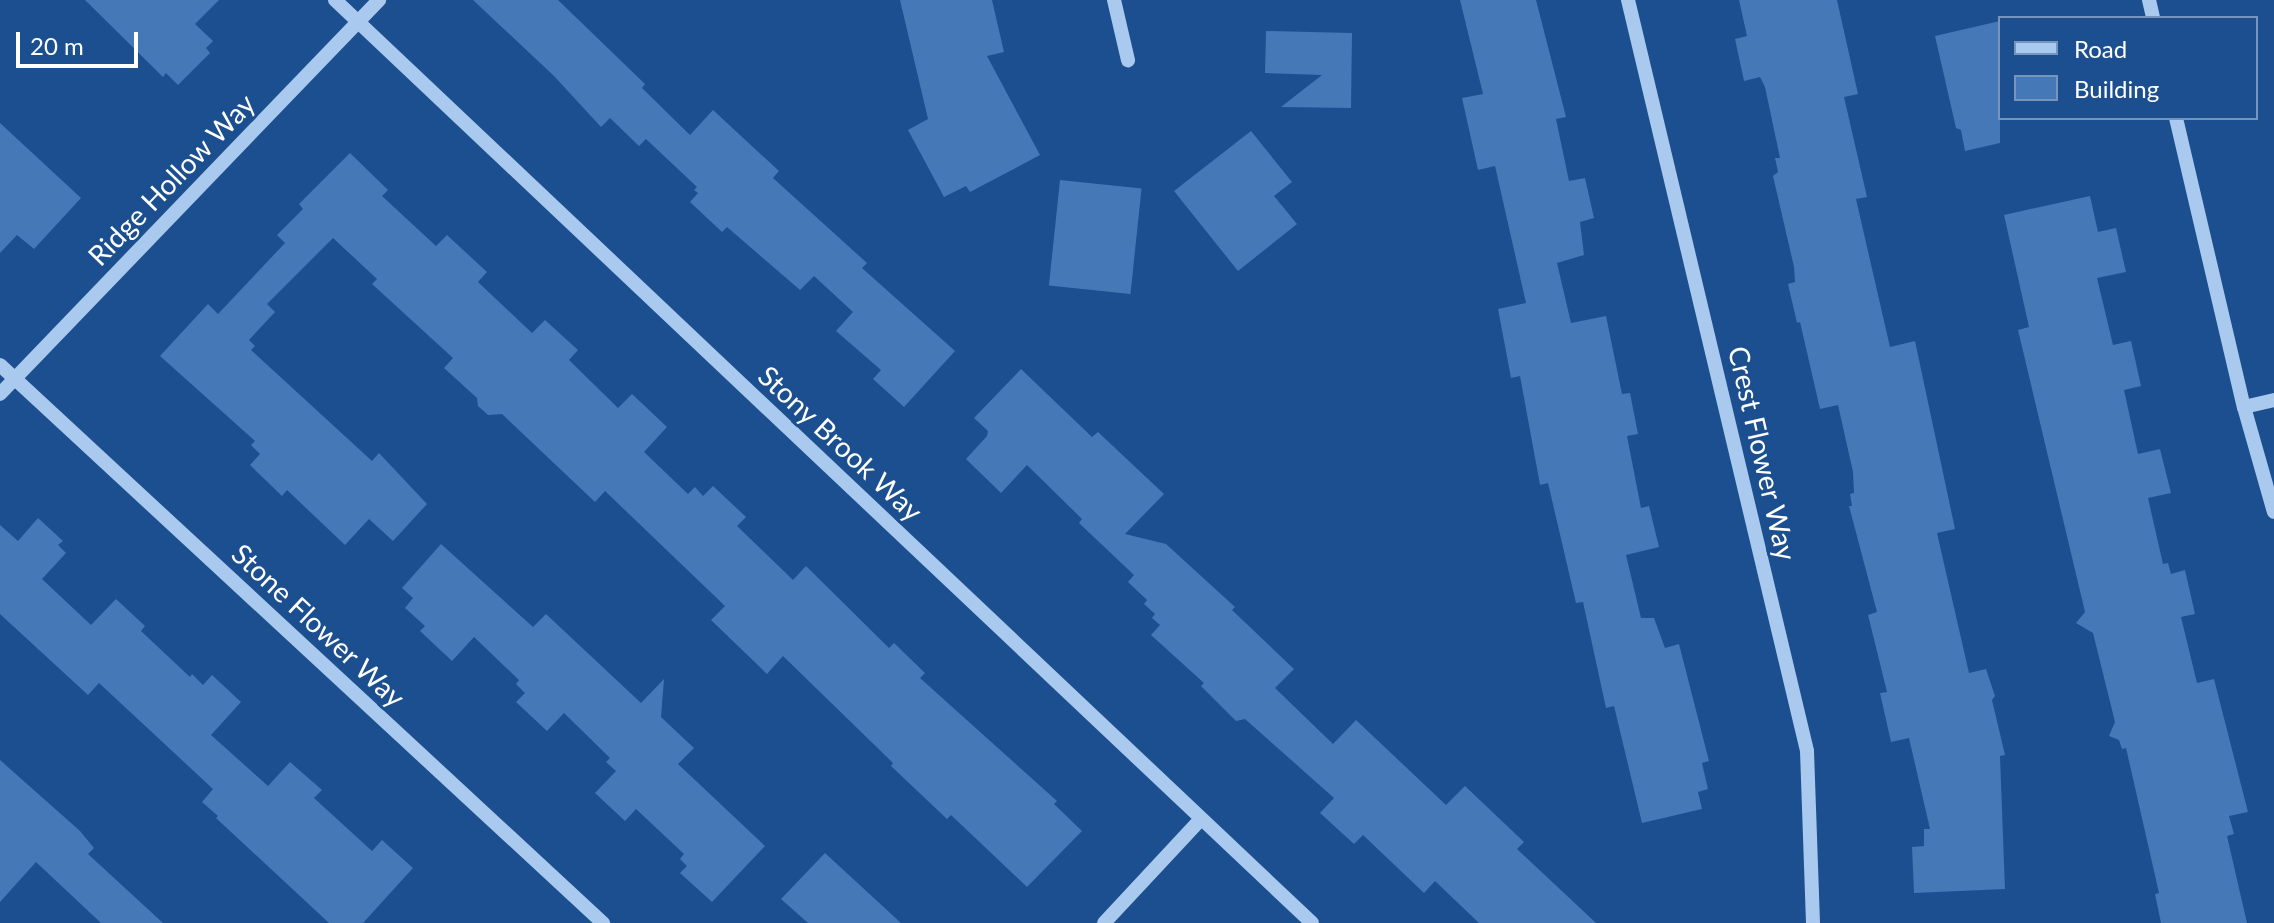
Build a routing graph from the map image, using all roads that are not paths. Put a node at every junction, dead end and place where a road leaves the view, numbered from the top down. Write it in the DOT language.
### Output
graph roads {
  1 [pos="335,0"];
  2 [pos="379,0"];
  3 [pos="1114,0"];
  4 [pos="1628,0"];
  5 [pos="358,22"];
  6 [pos="1128,60"];
  7 [pos="2176,120"];
  8 [pos="0,365"];
  9 [pos="15,379"];
  10 [pos="0,394"];
  11 [pos="2274,400"];
  12 [pos="2244,407"];
  13 [pos="2274,512"];
  14 [pos="1201,819"];
  15 [pos="603,923"];
  16 [pos="1104,923"];
  17 [pos="1312,923"];
  18 [pos="1813,923"];
  1 -- 5 [label="street, Stony Brook Way"];
  2 -- 5 [label="street, Ridge Hollow Way"];
  3 -- 6 [label="street"];
  4 -- 18 [label="street, Crest Flower Way"];
  5 -- 9 [label="street, Ridge Hollow Way"];
  5 -- 14 [label="street, Stony Brook Way"];
  7 -- 12 [label="street"];
  8 -- 9 [label="street, Stone Flower Way"];
  9 -- 10 [label="street, Ridge Hollow Way"];
  9 -- 15 [label="street, Stone Flower Way"];
  11 -- 12 [label="street"];
  12 -- 13 [label="street"];
  14 -- 16 [label="street"];
  14 -- 17 [label="street, Stony Brook Way"];
}
